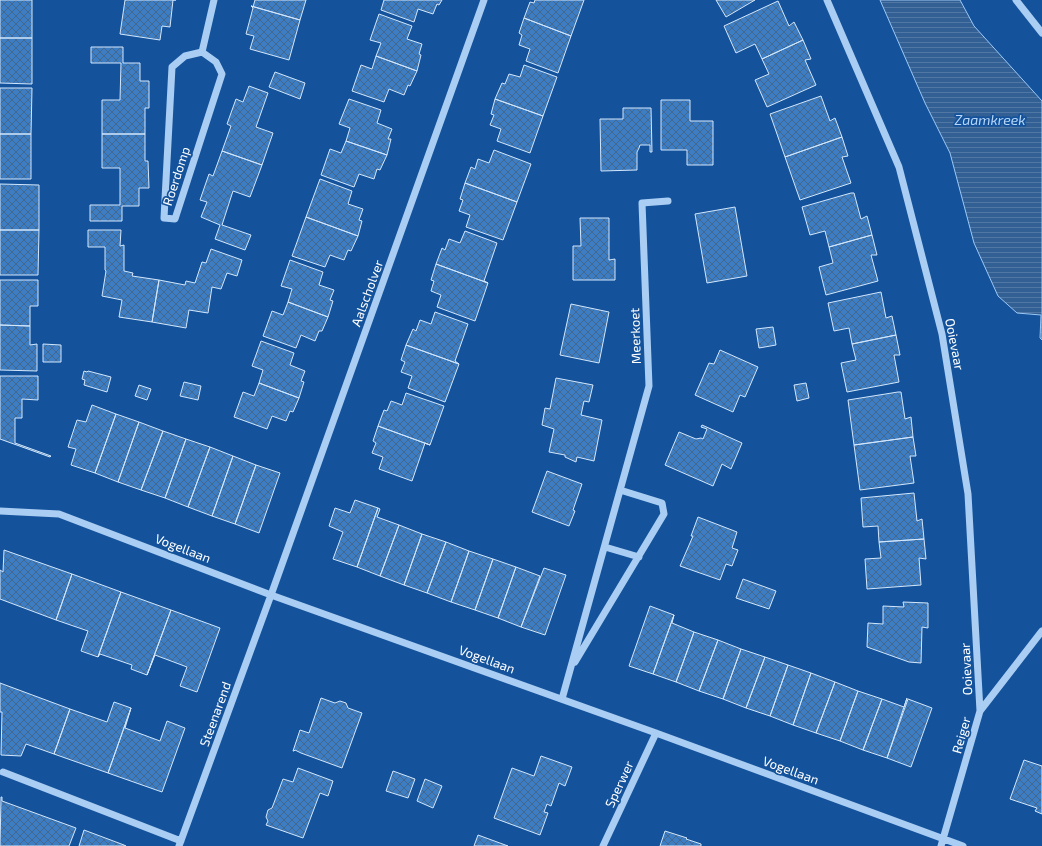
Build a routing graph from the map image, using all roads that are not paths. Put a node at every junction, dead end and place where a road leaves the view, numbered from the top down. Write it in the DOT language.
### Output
graph roads {
  1 [pos="214,0"];
  2 [pos="484,0"];
  3 [pos="827,0"];
  4 [pos="1016,0"];
  5 [pos="1042,33"];
  6 [pos="202,52"];
  7 [pos="668,201"];
  8 [pos="620,490"];
  9 [pos="0,510"];
  10 [pos="605,547"];
  11 [pos="639,557"];
  12 [pos="271,595"];
  13 [pos="1042,631"];
  14 [pos="570,671"];
  15 [pos="562,699"];
  16 [pos="980,711"];
  17 [pos="656,733"];
  18 [pos="3,772"];
  19 [pos="180,843"];
  20 [pos="942,843"];
  21 [pos="603,846"];
  22 [pos="963,846"];
  1 -- 6 [label="street"];
  2 -- 12 [label="street, Aalscholver"];
  3 -- 16 [label="street, Ooievaar"];
  4 -- 5 [label="street"];
  6 -- 6 [label="street, Roerdomp"];
  7 -- 8 [label="street, Meerkoet"];
  8 -- 10 [label="street, Meerkoet"];
  8 -- 11 [label="street, Meerkoet"];
  9 -- 12 [label="street, Vogellaan"];
  10 -- 11 [label="street"];
  10 -- 14 [label="street, Meerkoet"];
  11 -- 14 [label="street, Meerkoet"];
  12 -- 15 [label="street, Vogellaan"];
  12 -- 19 [label="street, Steenarend"];
  13 -- 16 [label="street, Reiger"];
  14 -- 15 [label="street, Meerkoet"];
  15 -- 17 [label="street, Vogellaan"];
  16 -- 20 [label="street, Reiger"];
  17 -- 20 [label="street, Vogellaan"];
  17 -- 21 [label="street, Sperwer"];
  18 -- 19 [label="street, Steenarend"];
  20 -- 22 [label="street, Vogellaan"];
}
